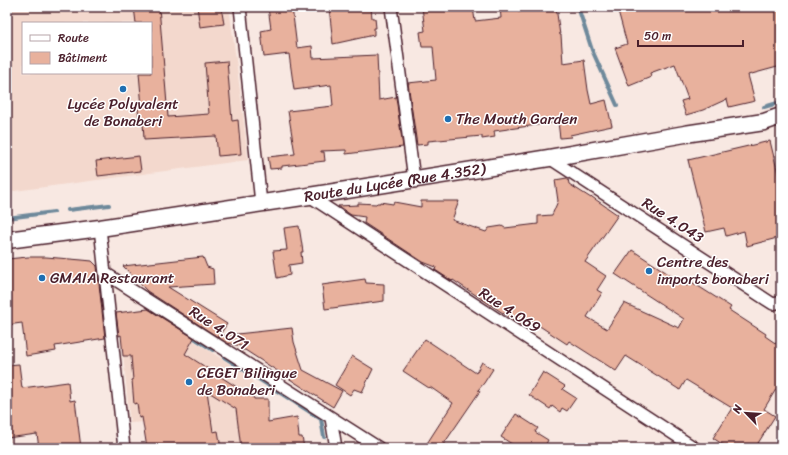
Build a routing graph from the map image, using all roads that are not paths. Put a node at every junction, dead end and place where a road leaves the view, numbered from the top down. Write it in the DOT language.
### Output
graph roads {
  1 [pos="240,7"];
  2 [pos="391,7"];
  3 [pos="781,116"];
  4 [pos="549,158"];
  5 [pos="414,179"];
  6 [pos="309,196"];
  7 [pos="261,203"];
  8 [pos="100,228"];
  9 [pos="7,240"];
  10 [pos="105,273"];
  11 [pos="778,305"];
  12 [pos="331,418"];
  13 [pos="124,448"];
  14 [pos="336,448"];
  15 [pos="378,448"];
  16 [pos="695,448"];
  1 -- 7 [label="street"];
  2 -- 5 [label="street"];
  3 -- 4 [label="main road, Route du Lycée (Rue 4.352)"];
  4 -- 5 [label="main road, Route du Lycée (Rue 4.352)"];
  4 -- 11 [label="street, Rue 4.043"];
  5 -- 6 [label="main road, Route du Lycée (Rue 4.352)"];
  6 -- 7 [label="main road, Route du Lycée (Rue 4.352)"];
  6 -- 16 [label="street, Rue 4.069"];
  7 -- 8 [label="main road, Route du Lycée (Rue 4.352)"];
  8 -- 9 [label="main road, Route du Lycée (Rue 4.352)"];
  8 -- 10 [label="street"];
  10 -- 12 [label="street, Rue 4.071"];
  10 -- 13 [label="street"];
  12 -- 14 [label="street"];
  12 -- 15 [label="street, Rue 4.071"];
}
